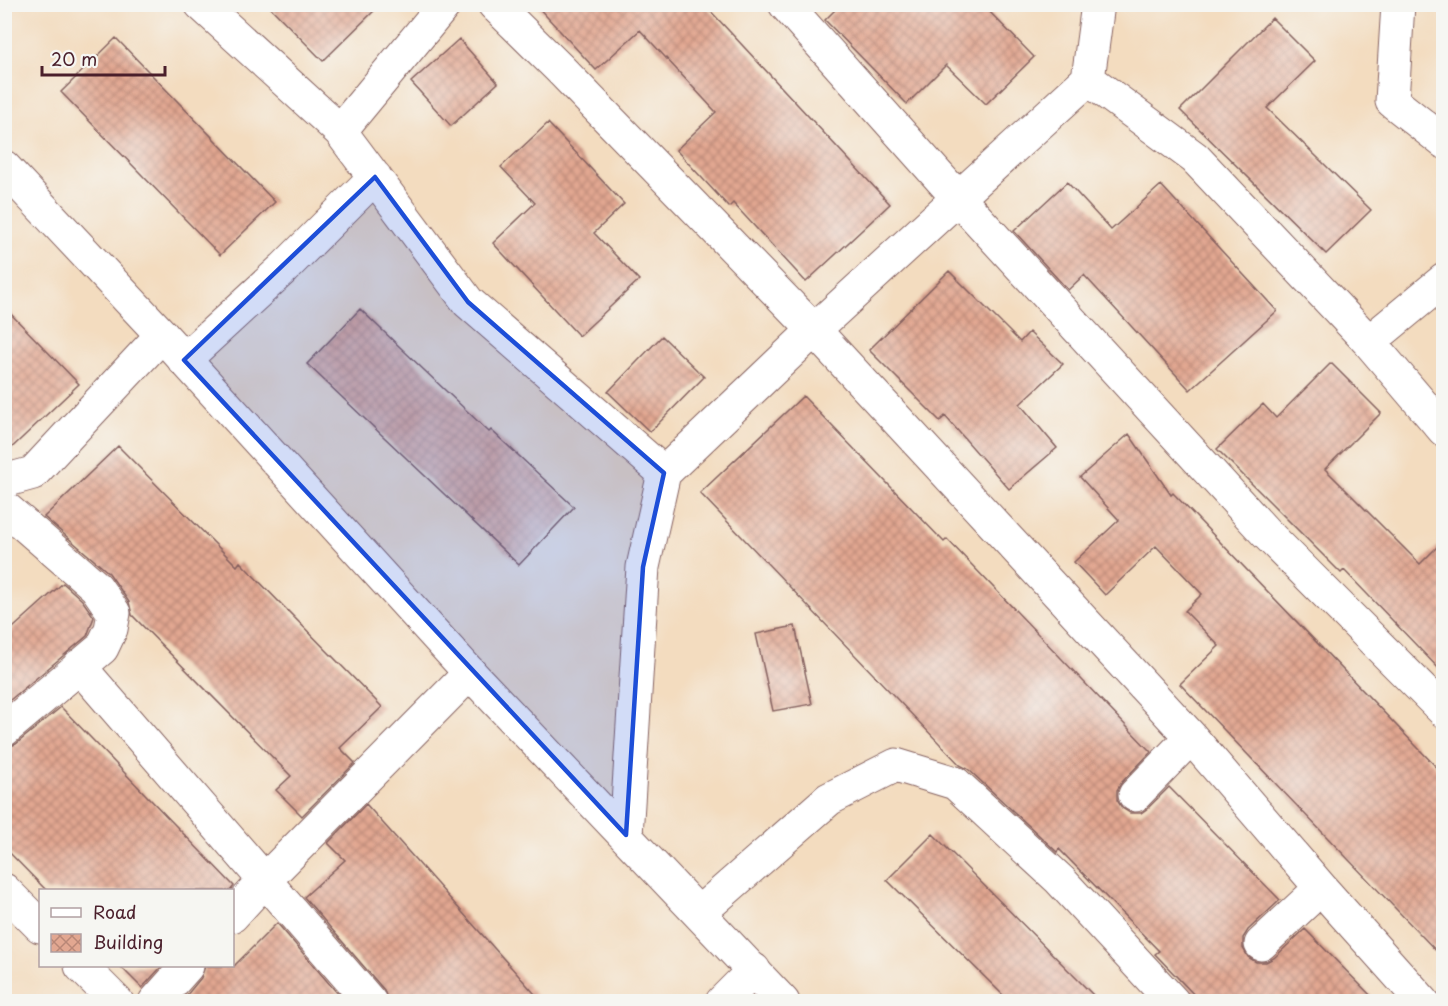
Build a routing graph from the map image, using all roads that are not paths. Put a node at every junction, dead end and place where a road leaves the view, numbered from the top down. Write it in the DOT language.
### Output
graph roads {
  1 [pos="201,4"];
  2 [pos="445,4"];
  3 [pos="494,4"];
  4 [pos="785,4"];
  5 [pos="1098,4"];
  6 [pos="1398,4"];
  7 [pos="1088,79"];
  8 [pos="340,131"];
  9 [pos="1443,142"];
  10 [pos="4,167"];
  11 [pos="375,177"];
  12 [pos="958,198"];
  13 [pos="1443,280"];
  14 [pos="814,330"];
  15 [pos="162,335"];
  16 [pos="1370,342"];
  17 [pos="184,360"];
  18 [pos="1443,430"];
  19 [pos="664,473"];
  20 [pos="4,480"];
  21 [pos="4,507"];
  22 [pos="79,666"];
  23 [pos="470,673"];
  24 [pos="1443,711"];
  25 [pos="4,730"];
  26 [pos="1191,737"];
  27 [pos="1135,795"];
  28 [pos="626,835"];
  29 [pos="264,881"];
  30 [pos="1321,888"];
  31 [pos="4,890"];
  32 [pos="700,912"];
  33 [pos="234,914"];
  34 [pos="39,925"];
  35 [pos="1261,944"];
  36 [pos="82,967"];
  37 [pos="187,967"];
  38 [pos="754,970"];
  39 [pos="1443,996"];
  40 [pos="117,1002"];
  41 [pos="155,1002"];
  42 [pos="370,1002"];
  43 [pos="722,1002"];
  44 [pos="783,1002"];
  45 [pos="1173,1002"];
  46 [pos="1423,1002"];
  47 [pos="1436,1002"];
  1 -- 8 [label="street"];
  2 -- 8 [label="street"];
  3 -- 14 [label="street"];
  4 -- 12 [label="street"];
  5 -- 7 [label="street"];
  6 -- 9 [label="street"];
  7 -- 12 [label="street"];
  7 -- 16 [label="street"];
  8 -- 11 [label="street"];
  10 -- 15 [label="street"];
  11 -- 17 [label="street"];
  11 -- 19 [label="street"];
  12 -- 14 [label="street"];
  12 -- 24 [label="street"];
  13 -- 16 [label="street"];
  14 -- 19 [label="street"];
  14 -- 26 [label="street"];
  15 -- 17 [label="street"];
  15 -- 20 [label="street"];
  16 -- 18 [label="street"];
  17 -- 23 [label="street"];
  19 -- 28 [label="street"];
  21 -- 22 [label="street"];
  22 -- 25 [label="street"];
  22 -- 29 [label="street"];
  23 -- 28 [label="street"];
  23 -- 29 [label="street"];
  26 -- 27 [label="street"];
  26 -- 30 [label="street"];
  28 -- 32 [label="street"];
  29 -- 33 [label="street"];
  29 -- 42 [label="street"];
  30 -- 35 [label="street"];
  30 -- 46 [label="street"];
  31 -- 34 [label="street"];
  32 -- 38 [label="street"];
  32 -- 45 [label="street"];
  36 -- 40 [label="street"];
  37 -- 41 [label="street"];
  38 -- 43 [label="street"];
  38 -- 44 [label="street"];
  39 -- 47 [label="street"];
}
